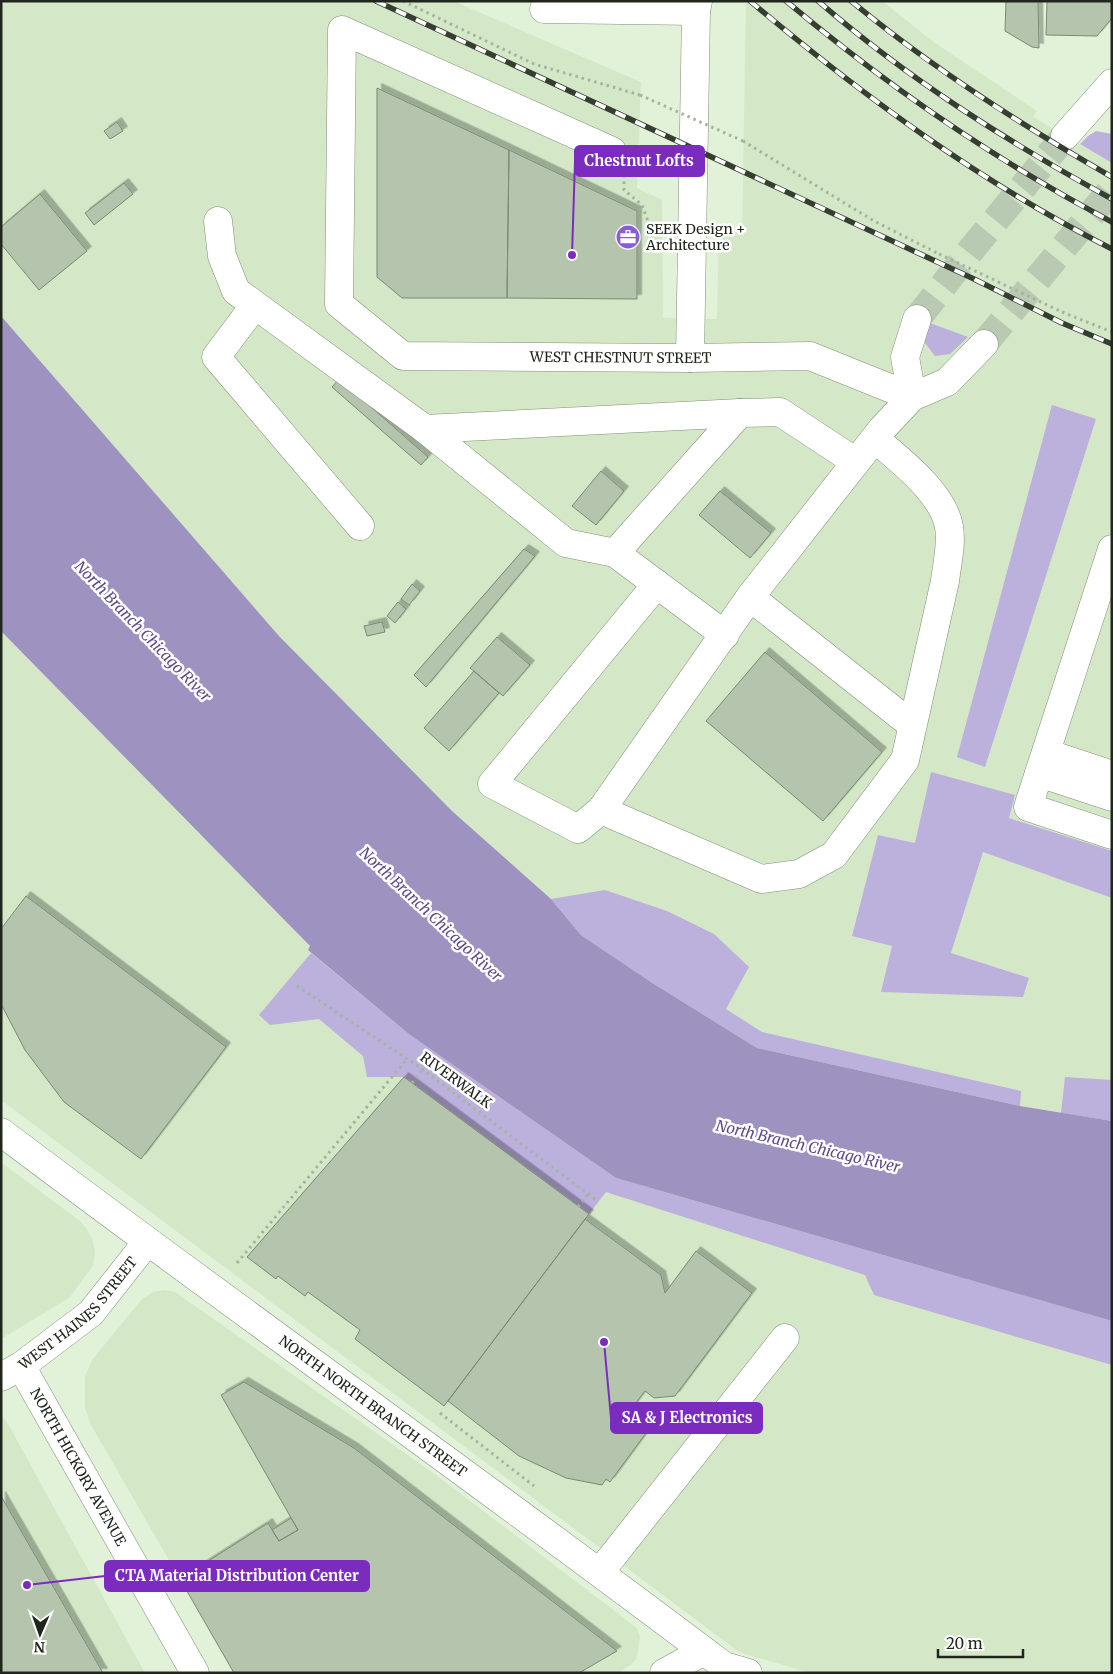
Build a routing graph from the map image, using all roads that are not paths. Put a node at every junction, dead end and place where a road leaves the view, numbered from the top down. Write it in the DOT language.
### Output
graph roads {
  1 [pos="695,5"];
  2 [pos="544,9"];
  3 [pos="1112,83"];
  4 [pos="1065,136"];
  5 [pos="612,151"];
  6 [pos="218,221"];
  7 [pos="256,305"];
  8 [pos="917,319"];
  9 [pos="984,344"];
  10 [pos="690,358"];
  11 [pos="912,398"];
  12 [pos="740,413"];
  13 [pos="425,429"];
  14 [pos="874,439"];
  15 [pos="856,462"];
  16 [pos="360,526"];
  17 [pos="1112,549"];
  18 [pos="615,553"];
  19 [pos="657,584"];
  20 [pos="750,597"];
  21 [pos="725,634"];
  22 [pos="912,725"];
  23 [pos="1042,763"];
  24 [pos="1112,775"];
  25 [pos="1112,798"];
  26 [pos="602,810"];
  27 [pos="1112,835"];
  28 [pos="1,1132"];
  29 [pos="147,1242"];
  30 [pos="785,1338"];
  31 [pos="11,1371"];
  32 [pos="600,1572"];
  33 [pos="726,1666"];
  34 [pos="196,1673"];
  35 [pos="664,1673"];
  1 -- 2 [label="street"];
  1 -- 10 [label="street"];
  3 -- 4 [label="street"];
  5 -- 10 [label="street, WEST CHESTNUT STREET"];
  6 -- 7 [label="street"];
  7 -- 13 [label="street"];
  7 -- 16 [label="street"];
  8 -- 11 [label="street"];
  9 -- 11 [label="street"];
  10 -- 11 [label="street, WEST CHESTNUT STREET"];
  11 -- 14 [label="street"];
  12 -- 13 [label="street"];
  12 -- 15 [label="street"];
  12 -- 18 [label="street"];
  13 -- 18 [label="street"];
  14 -- 15 [label="street"];
  14 -- 22 [label="street"];
  15 -- 20 [label="street"];
  17 -- 23 [label="street"];
  18 -- 19 [label="street"];
  19 -- 21 [label="street"];
  19 -- 26 [label="street"];
  20 -- 21 [label="street"];
  20 -- 22 [label="street"];
  21 -- 26 [label="street"];
  22 -- 26 [label="street"];
  23 -- 24 [label="street"];
  23 -- 25 [label="street"];
  23 -- 27 [label="street"];
  28 -- 29 [label="street, NORTH NORTH BRANCH STREET"];
  29 -- 31 [label="street, WEST HAINES STREET"];
  29 -- 32 [label="street, NORTH NORTH BRANCH STREET"];
  30 -- 32 [label="street"];
  31 -- 34 [label="street, NORTH HICKORY AVENUE"];
  32 -- 33 [label="street, NORTH NORTH BRANCH STREET"];
  33 -- 35 [label="street"];
}
